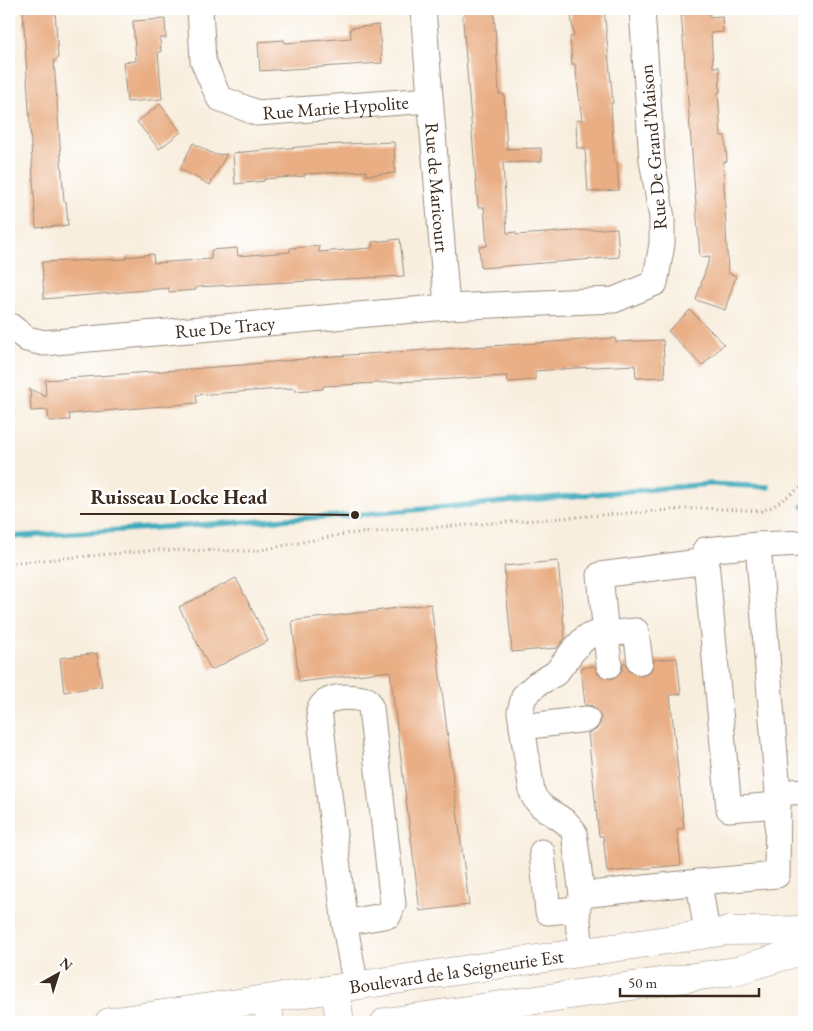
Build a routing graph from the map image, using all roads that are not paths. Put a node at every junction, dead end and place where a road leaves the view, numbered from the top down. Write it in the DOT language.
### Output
graph roads {
  1 [pos="200,9"];
  2 [pos="423,9"];
  3 [pos="642,9"];
  4 [pos="429,100"];
  5 [pos="447,307"];
  6 [pos="9,325"];
  7 [pos="804,542"];
  8 [pos="758,546"];
  9 [pos="706,561"];
  10 [pos="606,634"];
  11 [pos="640,662"];
  12 [pos="609,665"];
  13 [pos="587,719"];
  14 [pos="522,727"];
  15 [pos="804,791"];
  16 [pos="778,799"];
  17 [pos="542,852"];
  18 [pos="700,882"];
  19 [pos="580,902"];
  20 [pos="345,926"];
  21 [pos="804,930"];
  22 [pos="706,934"];
  23 [pos="804,950"];
  24 [pos="581,953"];
  25 [pos="344,980"];
  26 [pos="587,993"];
  27 [pos="268,1011"];
  28 [pos="114,1022"];
  29 [pos="340,1022"];
  30 [pos="385,1022"];
  1 -- 4 [label="street, Rue Marie Hypolite"];
  2 -- 4 [label="street, Rue de Maricourt"];
  3 -- 5 [label="street, Rue De Grand'Maison"];
  4 -- 5 [label="street, Rue de Maricourt"];
  5 -- 6 [label="street, Rue De Tracy"];
  7 -- 8 [label="street"];
  8 -- 9 [label="street"];
  8 -- 16 [label="street"];
  9 -- 10 [label="street"];
  9 -- 16 [label="street"];
  10 -- 11 [label="street"];
  10 -- 12 [label="street"];
  10 -- 14 [label="street"];
  13 -- 14 [label="street"];
  14 -- 19 [label="street"];
  15 -- 16 [label="street"];
  16 -- 18 [label="street"];
  17 -- 19 [label="street"];
  18 -- 19 [label="street"];
  18 -- 22 [label="street"];
  19 -- 24 [label="street"];
  20 -- 20 [label="street"];
  20 -- 25 [label="street"];
  21 -- 22 [label="main road, Boulevard de la Seigneurie Est"];
  22 -- 24 [label="main road, Boulevard de la Seigneurie Est"];
  23 -- 26 [label="main road, Boulevard de la Seigneurie Est"];
  24 -- 25 [label="main road, Boulevard de la Seigneurie Est"];
  24 -- 26 [label="main road"];
  25 -- 27 [label="main road, Boulevard de la Seigneurie Est"];
  25 -- 29 [label="main road"];
  26 -- 30 [label="main road, Boulevard de la Seigneurie Est"];
  27 -- 28 [label="main road, Boulevard de la Seigneurie Est"];
}
